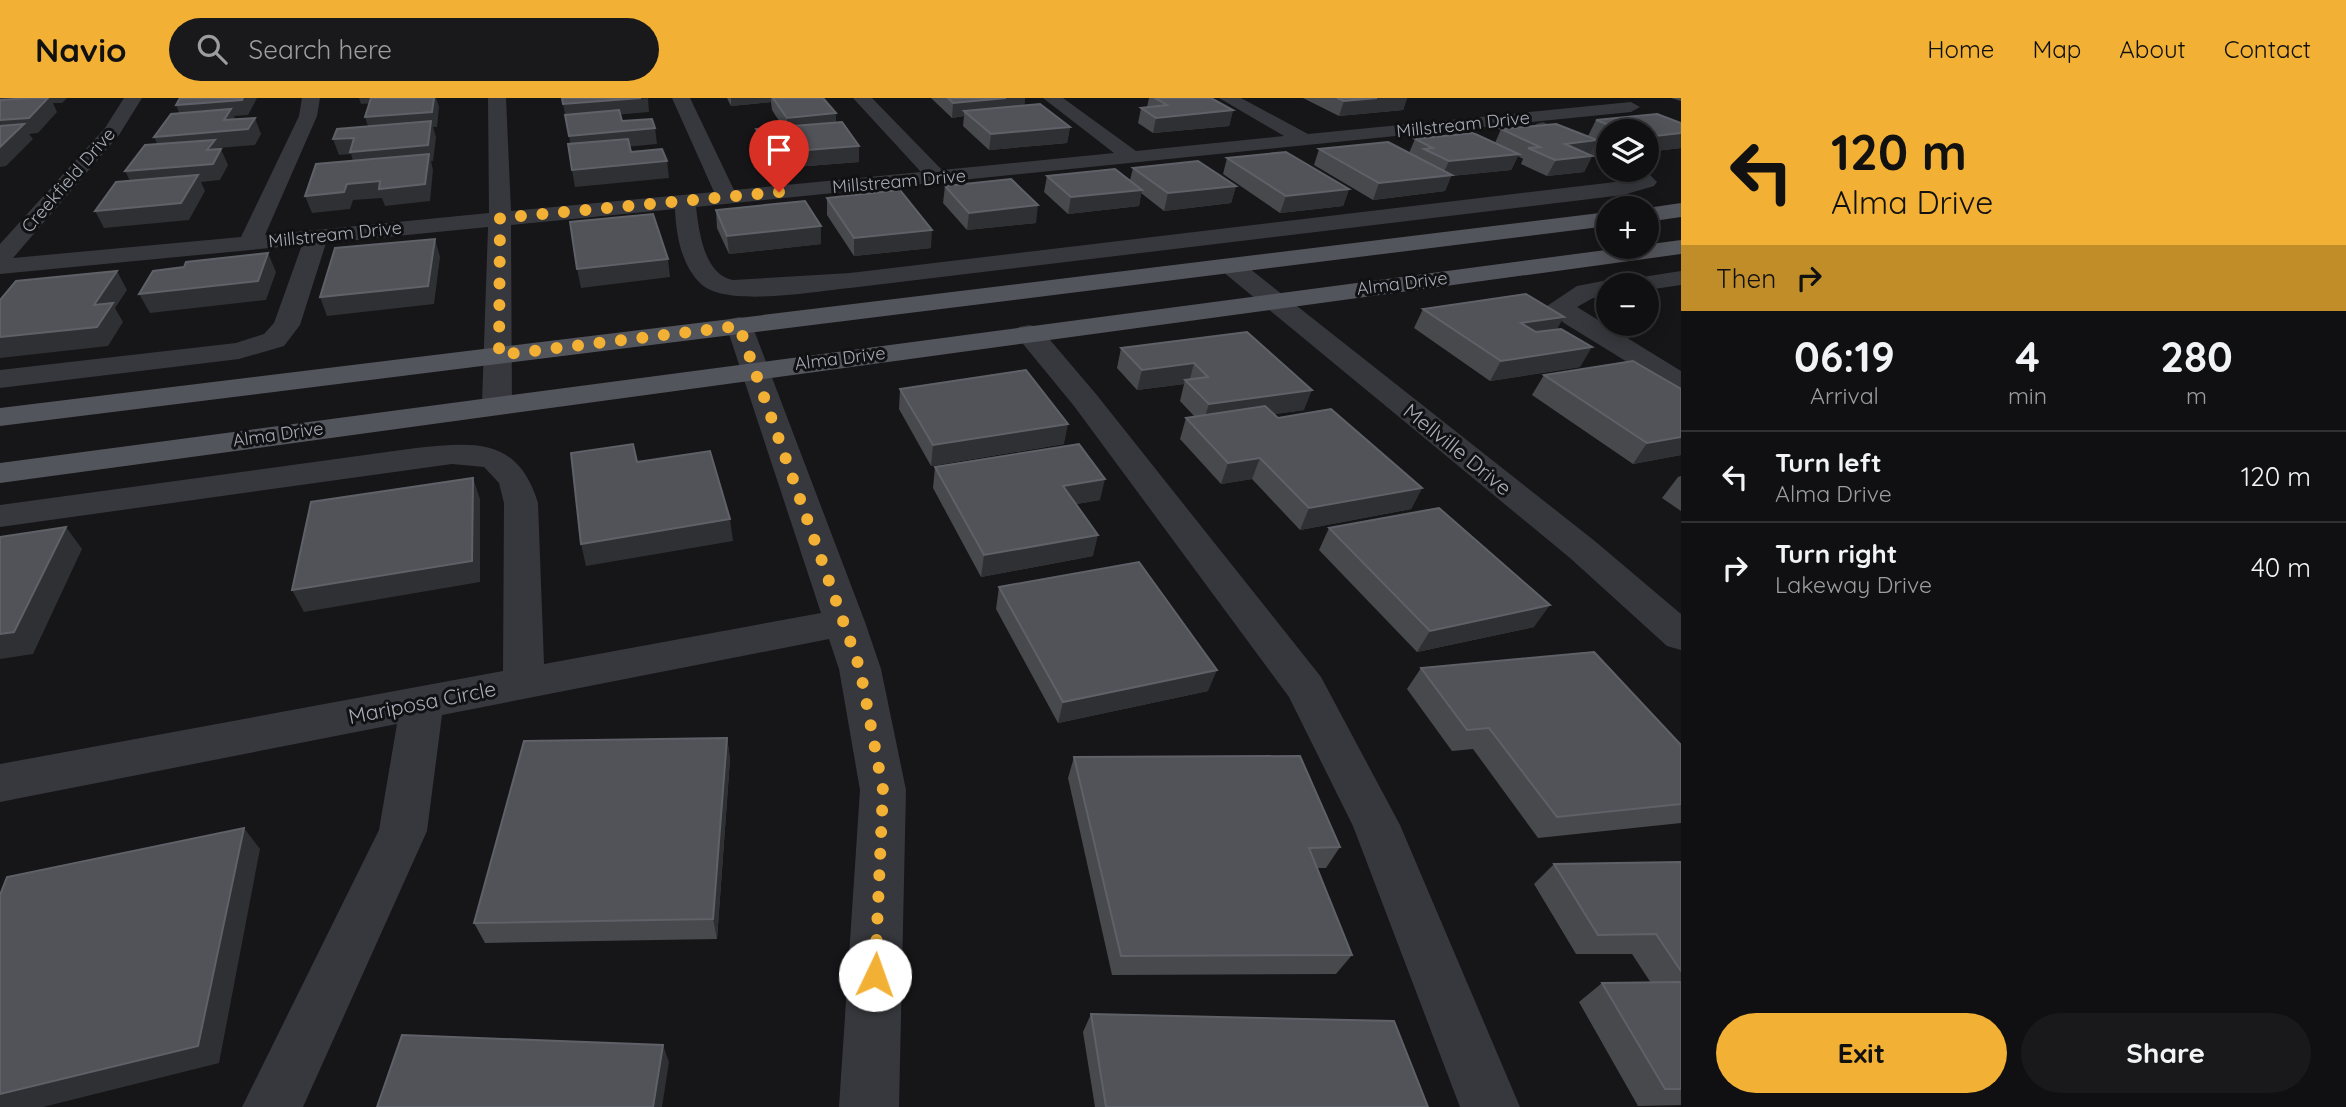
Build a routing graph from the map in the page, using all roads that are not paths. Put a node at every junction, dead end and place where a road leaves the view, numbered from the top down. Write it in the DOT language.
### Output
graph roads {
  1 [pos="133,98"];
  2 [pos="311,98"];
  3 [pos="497,98"];
  4 [pos="681,98"];
  5 [pos="862,98"];
  6 [pos="1052,98"];
  7 [pos="1228,98"];
  8 [pos="1607,98"];
  9 [pos="1444,108"];
  10 [pos="1522,118"];
  11 [pos="1477,122"];
  12 [pos="1305,140"];
  13 [pos="1596,152"];
  14 [pos="1133,158"];
  15 [pos="937,177"];
  16 [pos="1647,182"];
  17 [pos="727,197"];
  18 [pos="685,201"];
  19 [pos="1681,210"];
  20 [pos="1659,213"];
  21 [pos="500,218"];
  22 [pos="1596,220"];
  23 [pos="317,236"];
  24 [pos="250,242"];
  25 [pos="1681,247"];
  26 [pos="0,259"];
  27 [pos="1231,266"];
  28 [pos="0,267"];
  29 [pos="1681,278"];
  30 [pos="1659,281"];
  31 [pos="1596,291"];
  32 [pos="1274,300"];
  33 [pos="739,326"];
  34 [pos="1596,331"];
  35 [pos="1029,333"];
  36 [pos="1604,336"];
  37 [pos="499,355"];
  38 [pos="755,369"];
  39 [pos="0,379"];
  40 [pos="1681,383"];
  41 [pos="497,404"];
  42 [pos="0,418"];
  43 [pos="0,473"];
  44 [pos="0,516"];
  45 [pos="845,622"];
  46 [pos="1681,636"];
  47 [pos="524,683"];
  48 [pos="422,702"];
  49 [pos="0,783"];
  50 [pos="272,1107"];
  51 [pos="869,1107"];
  52 [pos="1490,1107"];
  1 -- 26 [label="street, Creekfield Drive"];
  2 -- 24 [label="street"];
  3 -- 21 [label="street"];
  4 -- 17 [label="street"];
  5 -- 15 [label="street"];
  6 -- 14 [label="street"];
  7 -- 12 [label="street"];
  8 -- 10 [label="street, Millstream Drive"];
  9 -- 11 [label="street"];
  10 -- 11 [label="street, Millstream Drive"];
  10 -- 13 [label="street"];
  11 -- 12 [label="street, Millstream Drive"];
  12 -- 14 [label="street, Millstream Drive"];
  14 -- 15 [label="street, Millstream Drive"];
  15 -- 17 [label="street, Millstream Drive"];
  16 -- 18 [label="street"];
  17 -- 18 [label="street, Millstream Drive"];
  18 -- 21 [label="street, Millstream Drive"];
  19 -- 20 [label="main road"];
  21 -- 23 [label="street, Millstream Drive"];
  21 -- 37 [label="street"];
  22 -- 27 [label="main road, Alma Drive"];
  23 -- 24 [label="street, Millstream Drive"];
  23 -- 39 [label="street"];
  24 -- 28 [label="street, Millstream Drive"];
  25 -- 32 [label="main road, Alma Drive"];
  27 -- 32 [label="street, Mellville Drive"];
  27 -- 33 [label="main road, Alma Drive"];
  29 -- 30 [label="street"];
  31 -- 34 [label="street"];
  32 -- 35 [label="main road, Alma Drive"];
  32 -- 46 [label="street, Mellville Drive"];
  33 -- 37 [label="main road, Alma Drive"];
  33 -- 38 [label="street"];
  35 -- 38 [label="main road, Alma Drive"];
  35 -- 52 [label="street"];
  36 -- 40 [label="street"];
  37 -- 41 [label="street"];
  37 -- 42 [label="main road, Alma Drive"];
  38 -- 41 [label="main road, Alma Drive"];
  38 -- 45 [label="street"];
  41 -- 43 [label="main road, Alma Drive"];
  44 -- 47 [label="street"];
  45 -- 47 [label="street, Mariposa Circle"];
  45 -- 51 [label="street"];
  47 -- 48 [label="street, Mariposa Circle"];
  48 -- 49 [label="street, Mariposa Circle"];
  48 -- 50 [label="street"];
}
